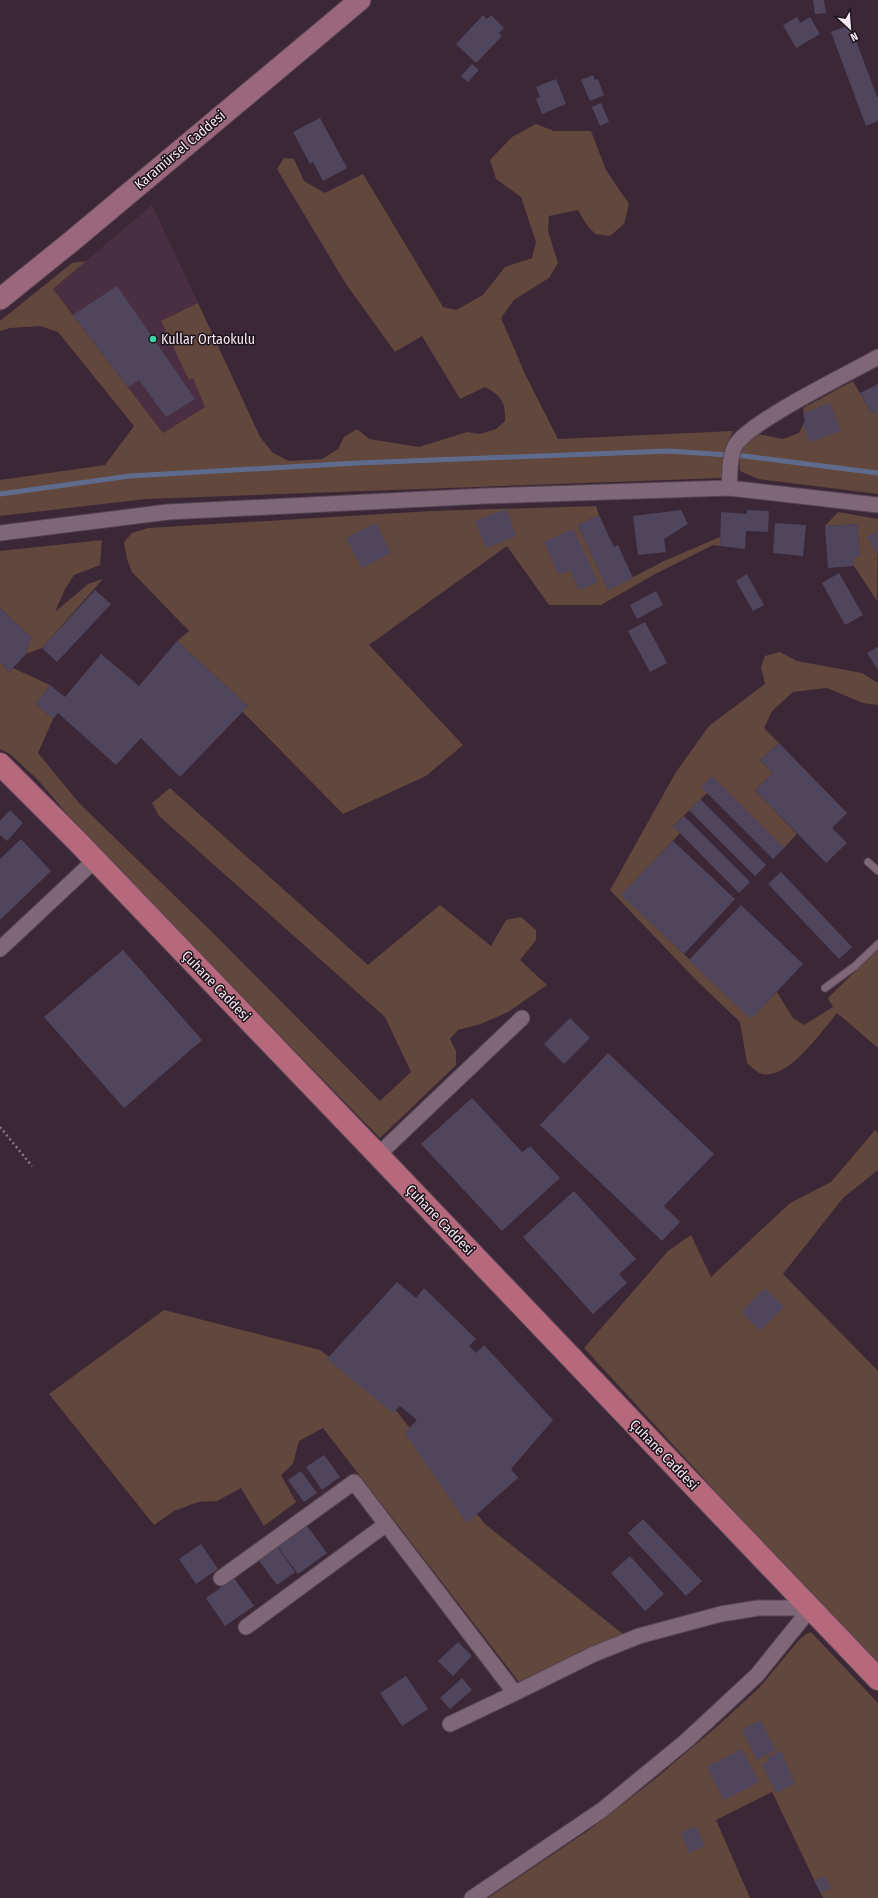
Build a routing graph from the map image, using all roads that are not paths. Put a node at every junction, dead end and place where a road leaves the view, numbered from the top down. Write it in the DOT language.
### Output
graph roads {
  1 [pos="360,0"];
  2 [pos="0,299"];
  3 [pos="878,358"];
  4 [pos="729,488"];
  5 [pos="878,505"];
  6 [pos="0,533"];
  7 [pos="0,764"];
  8 [pos="95,860"];
  9 [pos="868,862"];
  10 [pos="878,871"];
  11 [pos="878,944"];
  12 [pos="0,949"];
  13 [pos="825,988"];
  14 [pos="522,1018"];
  15 [pos="378,1155"];
  16 [pos="385,1525"];
  17 [pos="221,1578"];
  18 [pos="811,1608"];
  19 [pos="246,1627"];
  20 [pos="878,1679"];
  21 [pos="515,1694"];
  22 [pos="450,1724"];
  23 [pos="472,1898"];
  1 -- 2 [label="main road, Karamürsel Caddesi"];
  3 -- 4 [label="street"];
  4 -- 5 [label="street"];
  4 -- 6 [label="street"];
  7 -- 8 [label="main road, Çuhane Caddesi"];
  8 -- 12 [label="street"];
  8 -- 15 [label="main road, Çuhane Caddesi"];
  9 -- 10 [label="lane"];
  11 -- 13 [label="lane"];
  14 -- 15 [label="street"];
  15 -- 18 [label="main road, Çuhane Caddesi"];
  16 -- 17 [label="street"];
  16 -- 19 [label="street"];
  16 -- 21 [label="street"];
  18 -- 20 [label="main road, Çuhane Caddesi"];
  18 -- 21 [label="street"];
  18 -- 23 [label="street"];
  21 -- 22 [label="street"];
}
